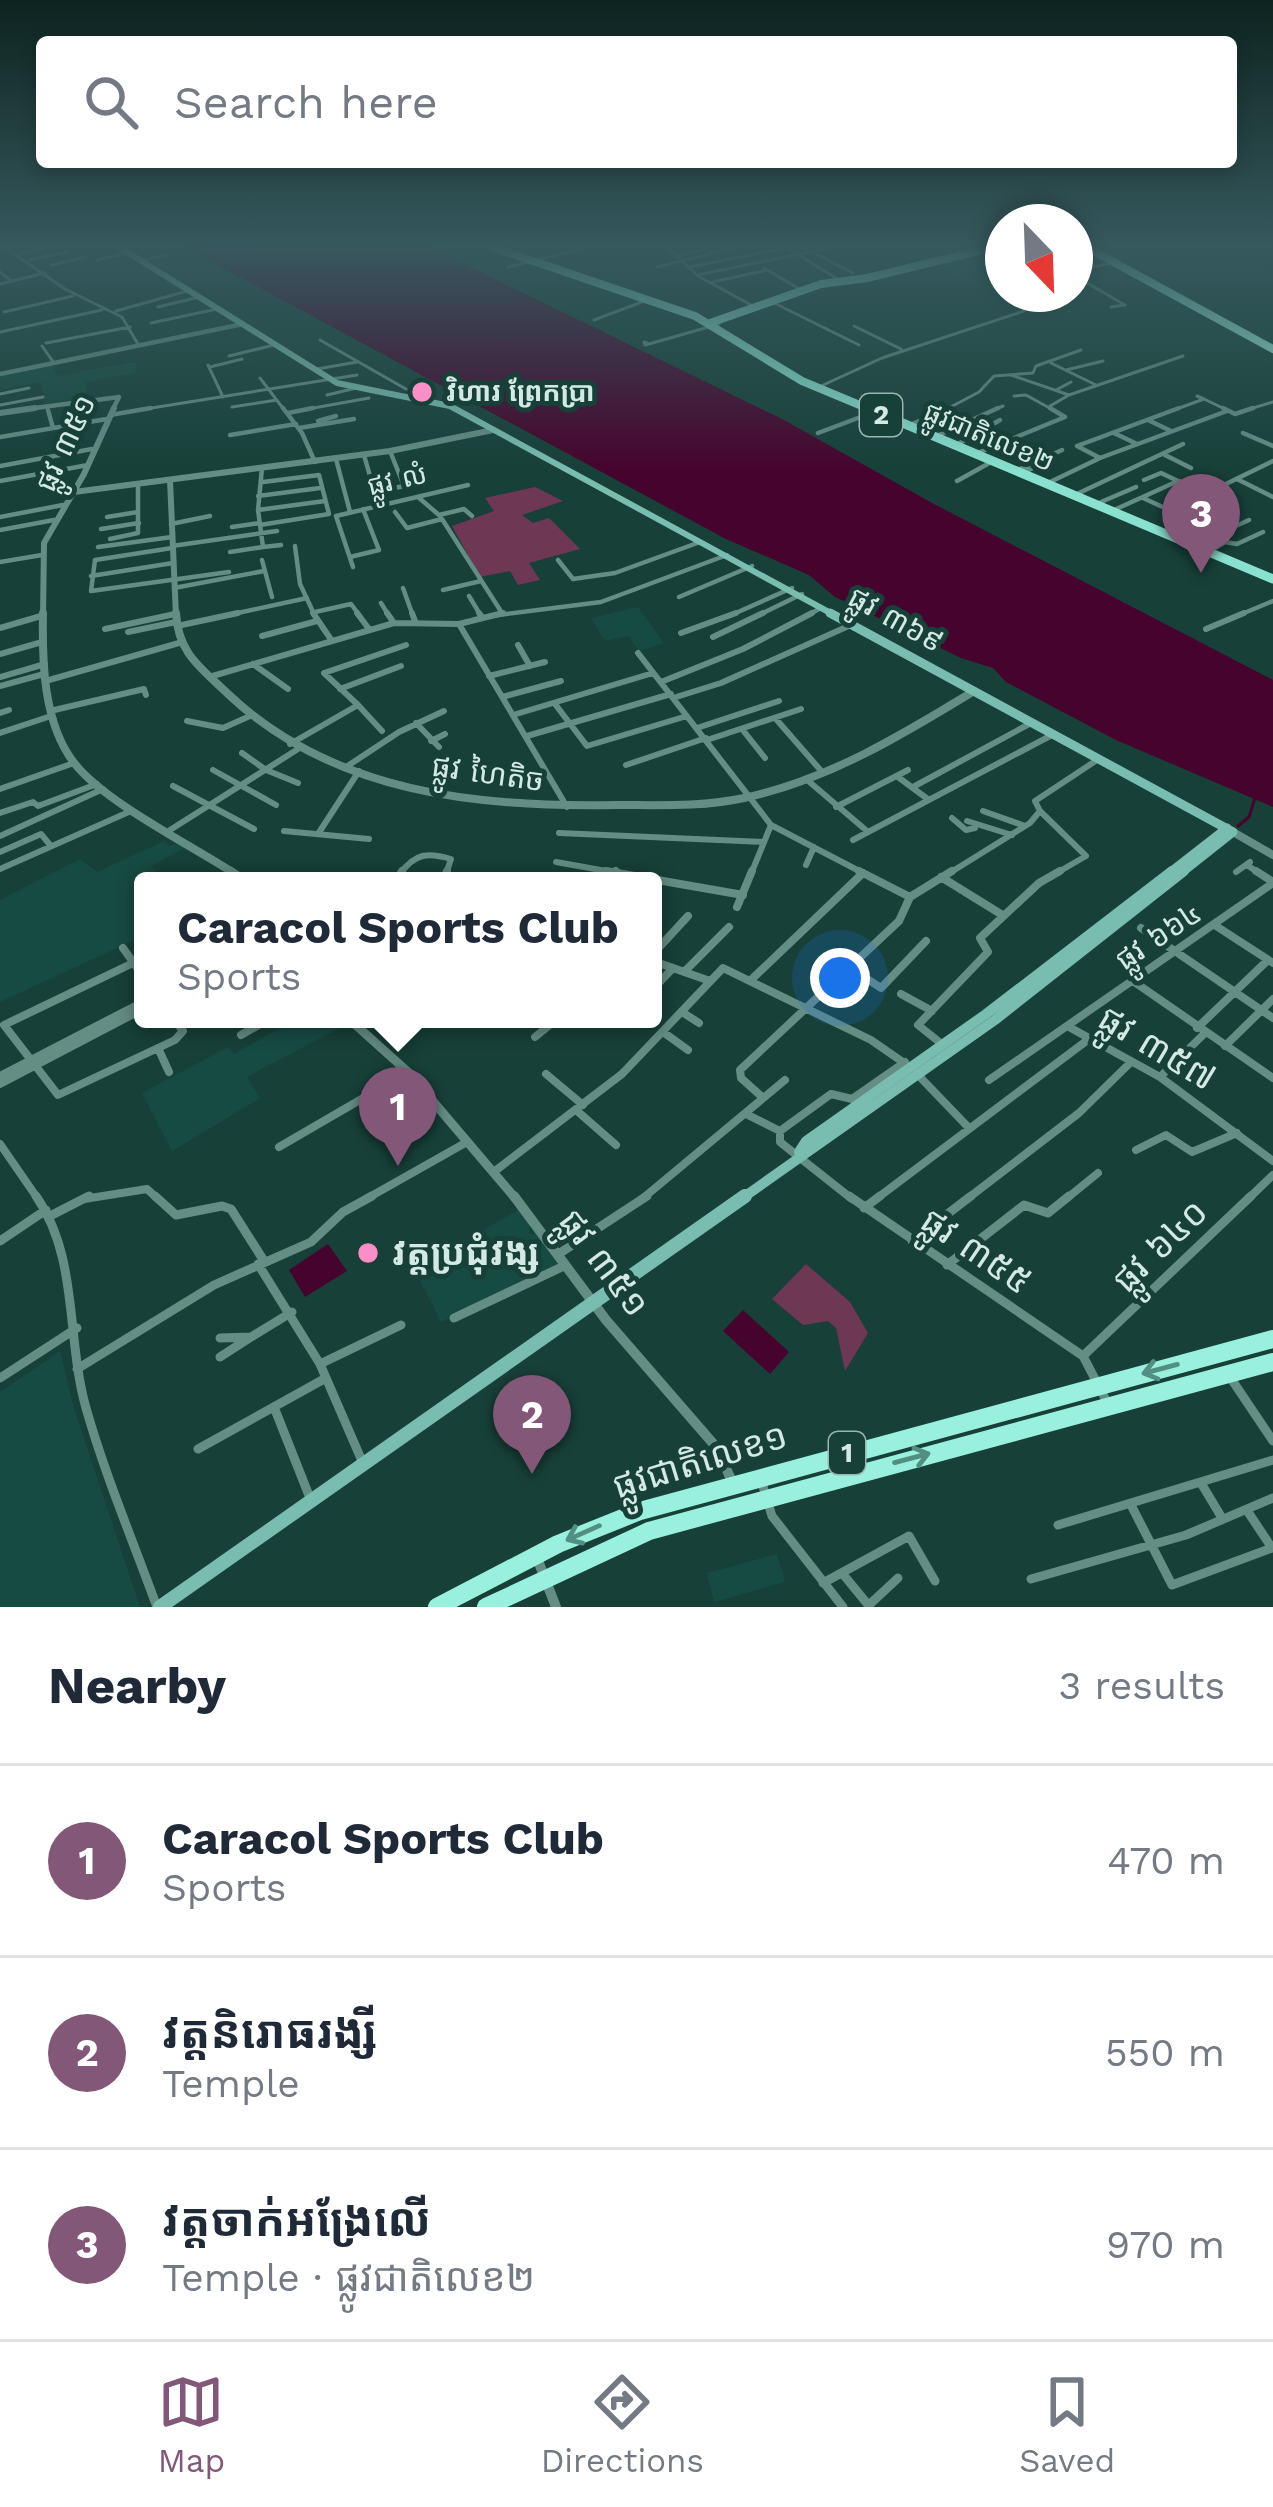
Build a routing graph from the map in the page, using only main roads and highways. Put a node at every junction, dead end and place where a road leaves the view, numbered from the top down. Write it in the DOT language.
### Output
graph roads {
  1 [pos="240,322"];
  2 [pos="712,322"];
  3 [pos="1226,322"];
  4 [pos="1226,322"];
  5 [pos="715,323"];
  6 [pos="1273,347"];
  7 [pos="822,388"];
  8 [pos="910,425"];
  9 [pos="957,444"];
  10 [pos="995,460"];
  11 [pos="1049,483"];
  12 [pos="1115,510"];
  13 [pos="1210,550"];
  14 [pos="1273,577"];
  15 [pos="1087,942"];
  16 [pos="911,1068"];
  17 [pos="1273,1339"];
  18 [pos="1273,1362"];
  19 [pos="158,1607"];
  20 [pos="437,1607"];
  21 [pos="486,1607"];
  1 -- 15 [label="main road, ផ្លូវ ៣៦៩"];
  2 -- 5 [label="main road, ផ្លូវជាតិលេខ២ / 2"];
  3 -- 6 [label="highway"];
  4 -- 6 [label="highway"];
  5 -- 7 [label="main road, ផ្លូវជាតិលេខ២ / 2"];
  7 -- 8 [label="main road, ផ្លូវជាតិលេខ២ / 2"];
  7 -- 8 [label="main road, ផ្លូវជាតិលេខ២ / 2"];
  8 -- 9 [label="main road, ផ្លូវជាតិលេខ២ / 2"];
  8 -- 9 [label="main road, ផ្លូវជាតិលេខ២ / 2"];
  9 -- 10 [label="main road, ផ្លូវជាតិលេខ២ / 2"];
  9 -- 10 [label="main road, ផ្លូវជាតិលេខ២ / 2"];
  10 -- 11 [label="main road, ផ្លូវជាតិលេខ២ / 2"];
  10 -- 11 [label="main road, ផ្លូវជាតិលេខ២ / 2"];
  11 -- 12 [label="main road, ផ្លូវជាតិលេខ២ / 2"];
  11 -- 12 [label="main road, ផ្លូវជាតិលេខ២ / 2"];
  12 -- 13 [label="main road, ផ្លូវជាតិលេខ២ / 2"];
  12 -- 13 [label="main road, ផ្លូវជាតិលេខ២ / 2"];
  13 -- 14 [label="main road, ផ្លូវជាតិលេខ២ / 2"];
  15 -- 16 [label="main road"];
  15 -- 16 [label="main road"];
  16 -- 19 [label="main road"];
  17 -- 20 [label="highway, ផ្លូវជាតិលេខ១ / 1, one-way"];
  21 -- 18 [label="highway, ផ្លូវជាតិលេខ១ / 1, one-way"];
}
